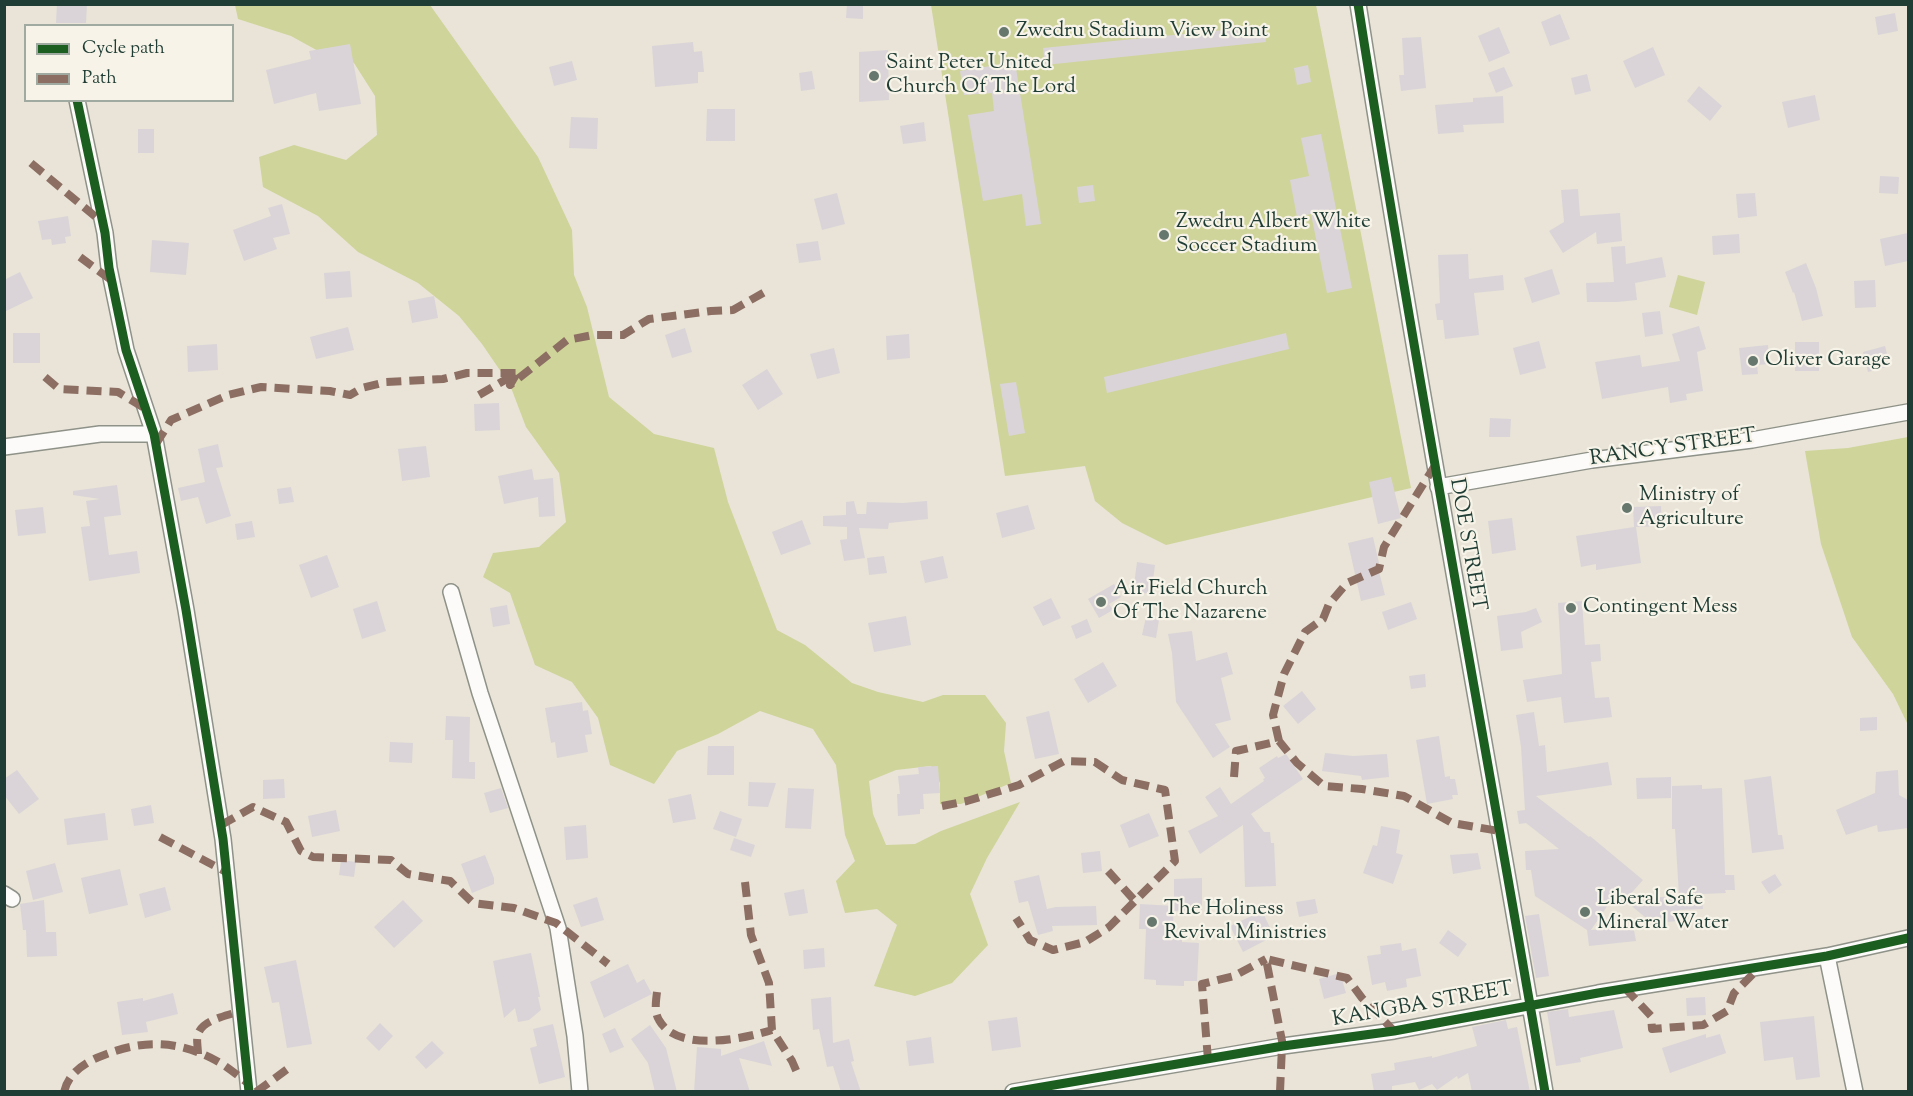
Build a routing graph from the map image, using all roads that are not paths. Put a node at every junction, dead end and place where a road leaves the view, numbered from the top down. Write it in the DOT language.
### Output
graph roads {
  1 [pos="1358,4"];
  2 [pos="77,102"];
  3 [pos="1908,412"];
  4 [pos="154,434"];
  5 [pos="4,447"];
  6 [pos="1438,487"];
  7 [pos="452,592"];
  8 [pos="1908,938"];
  9 [pos="1827,956"];
  10 [pos="1530,1005"];
  11 [pos="249,1092"];
  12 [pos="580,1092"];
  13 [pos="1013,1092"];
  14 [pos="1545,1092"];
  15 [pos="1855,1092"];
  1 -- 6 [label="street, DOE STREET"];
  2 -- 4 [label="street"];
  3 -- 6 [label="street, RANCY STREET"];
  4 -- 5 [label="street"];
  4 -- 11 [label="street"];
  6 -- 10 [label="street, DOE STREET"];
  7 -- 12 [label="street"];
  8 -- 9 [label="street, KANGBA STREET"];
  9 -- 10 [label="street, KANGBA STREET"];
  9 -- 15 [label="street"];
  10 -- 13 [label="street, KANGBA STREET"];
  10 -- 14 [label="street, DOE STREET"];
}
